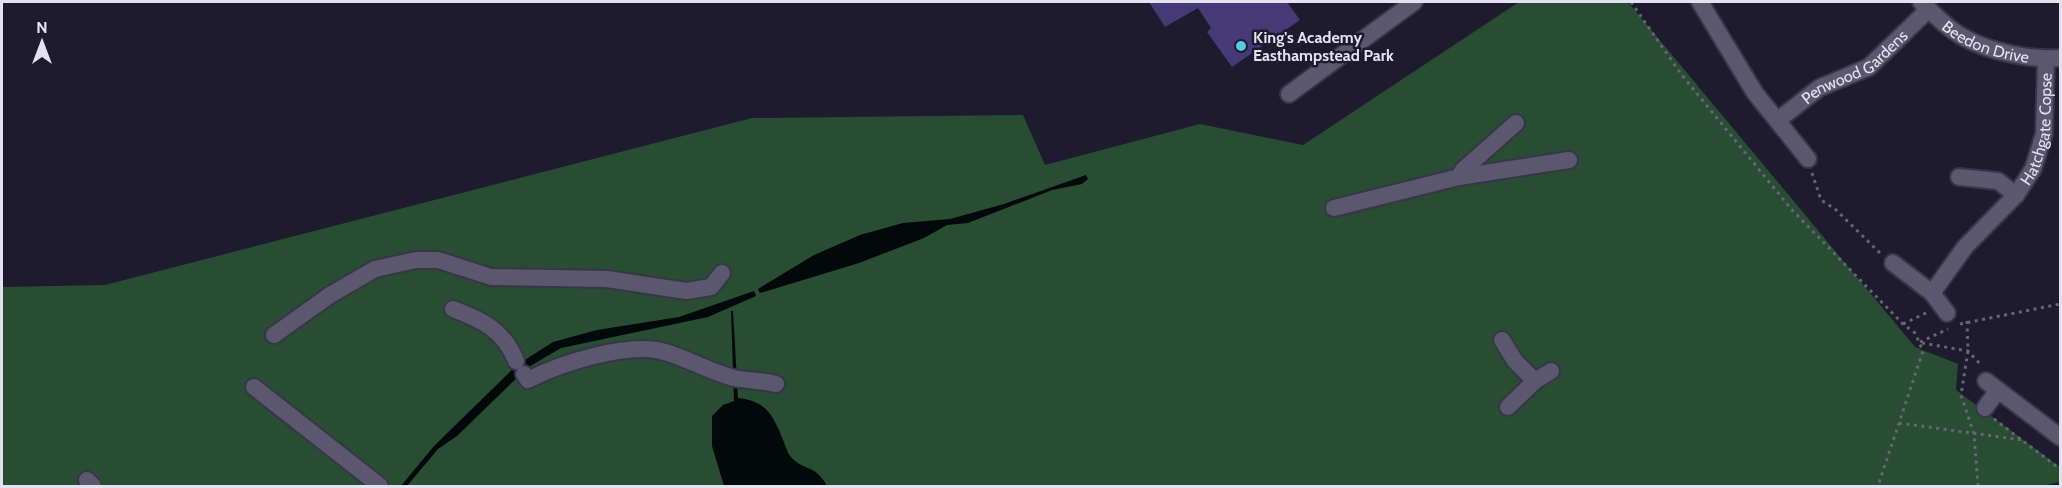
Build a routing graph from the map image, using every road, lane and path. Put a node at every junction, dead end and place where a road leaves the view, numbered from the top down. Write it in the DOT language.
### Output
graph roads {
  1 [pos="1413,2"];
  2 [pos="1631,2"];
  3 [pos="1700,2"];
  4 [pos="1925,5"];
  5 [pos="2053,58"];
  6 [pos="1289,94"];
  7 [pos="1778,120"];
  8 [pos="1516,123"];
  9 [pos="1808,159"];
  10 [pos="1569,160"];
  11 [pos="1459,177"];
  12 [pos="1959,177"];
  13 [pos="2016,195"];
  14 [pos="1334,208"];
  15 [pos="1893,263"];
  16 [pos="722,273"];
  17 [pos="1940,304"];
  18 [pos="2061,304"];
  19 [pos="453,309"];
  20 [pos="1967,321"];
  21 [pos="1903,324"];
  22 [pos="274,335"];
  23 [pos="1502,340"];
  24 [pos="1920,342"];
  25 [pos="1968,351"];
  26 [pos="1551,371"];
  27 [pos="1535,381"];
  28 [pos="776,384"];
  29 [pos="1992,386"];
  30 [pos="254,387"];
  31 [pos="1961,395"];
  32 [pos="1968,401"];
  33 [pos="1508,407"];
  34 [pos="1988,412"];
  35 [pos="1899,423"];
  36 [pos="1974,434"];
  37 [pos="2061,436"];
  38 [pos="2022,440"];
  39 [pos="2061,469"];
  40 [pos="380,486"];
  41 [pos="1878,486"];
  42 [pos="1978,486"];
  1 -- 6 [label="street"];
  2 -- 21 [label="path"];
  3 -- 7 [label="street"];
  4 -- 5 [label="street, Beedon Drive"];
  4 -- 7 [label="street, Penwood Gardens"];
  5 -- 13 [label="street, Hatchgate Copse"];
  7 -- 9 [label="street"];
  8 -- 11 [label="street"];
  9 -- 15 [label="path"];
  10 -- 11 [label="street"];
  11 -- 14 [label="street"];
  12 -- 13 [label="street, Hatchgate Copse"];
  13 -- 17 [label="street, Hatchgate Copse"];
  15 -- 17 [label="street"];
  16 -- 22 [label="street"];
  17 -- 21 [label="path"];
  18 -- 20 [label="path"];
  19 -- 28 [label="street"];
  20 -- 24 [label="path"];
  20 -- 25 [label="path"];
  21 -- 24 [label="path"];
  23 -- 27 [label="street"];
  24 -- 25 [label="path"];
  24 -- 35 [label="path"];
  25 -- 29 [label="path"];
  25 -- 31 [label="path"];
  26 -- 27 [label="street"];
  27 -- 33 [label="street"];
  29 -- 34 [label="street"];
  29 -- 37 [label="street"];
  30 -- 40 [label="street"];
  31 -- 32 [label="path"];
  31 -- 36 [label="path"];
  34 -- 38 [label="path"];
  35 -- 36 [label="path"];
  35 -- 41 [label="path"];
  36 -- 38 [label="path"];
  36 -- 42 [label="path"];
  38 -- 39 [label="path"];
}
